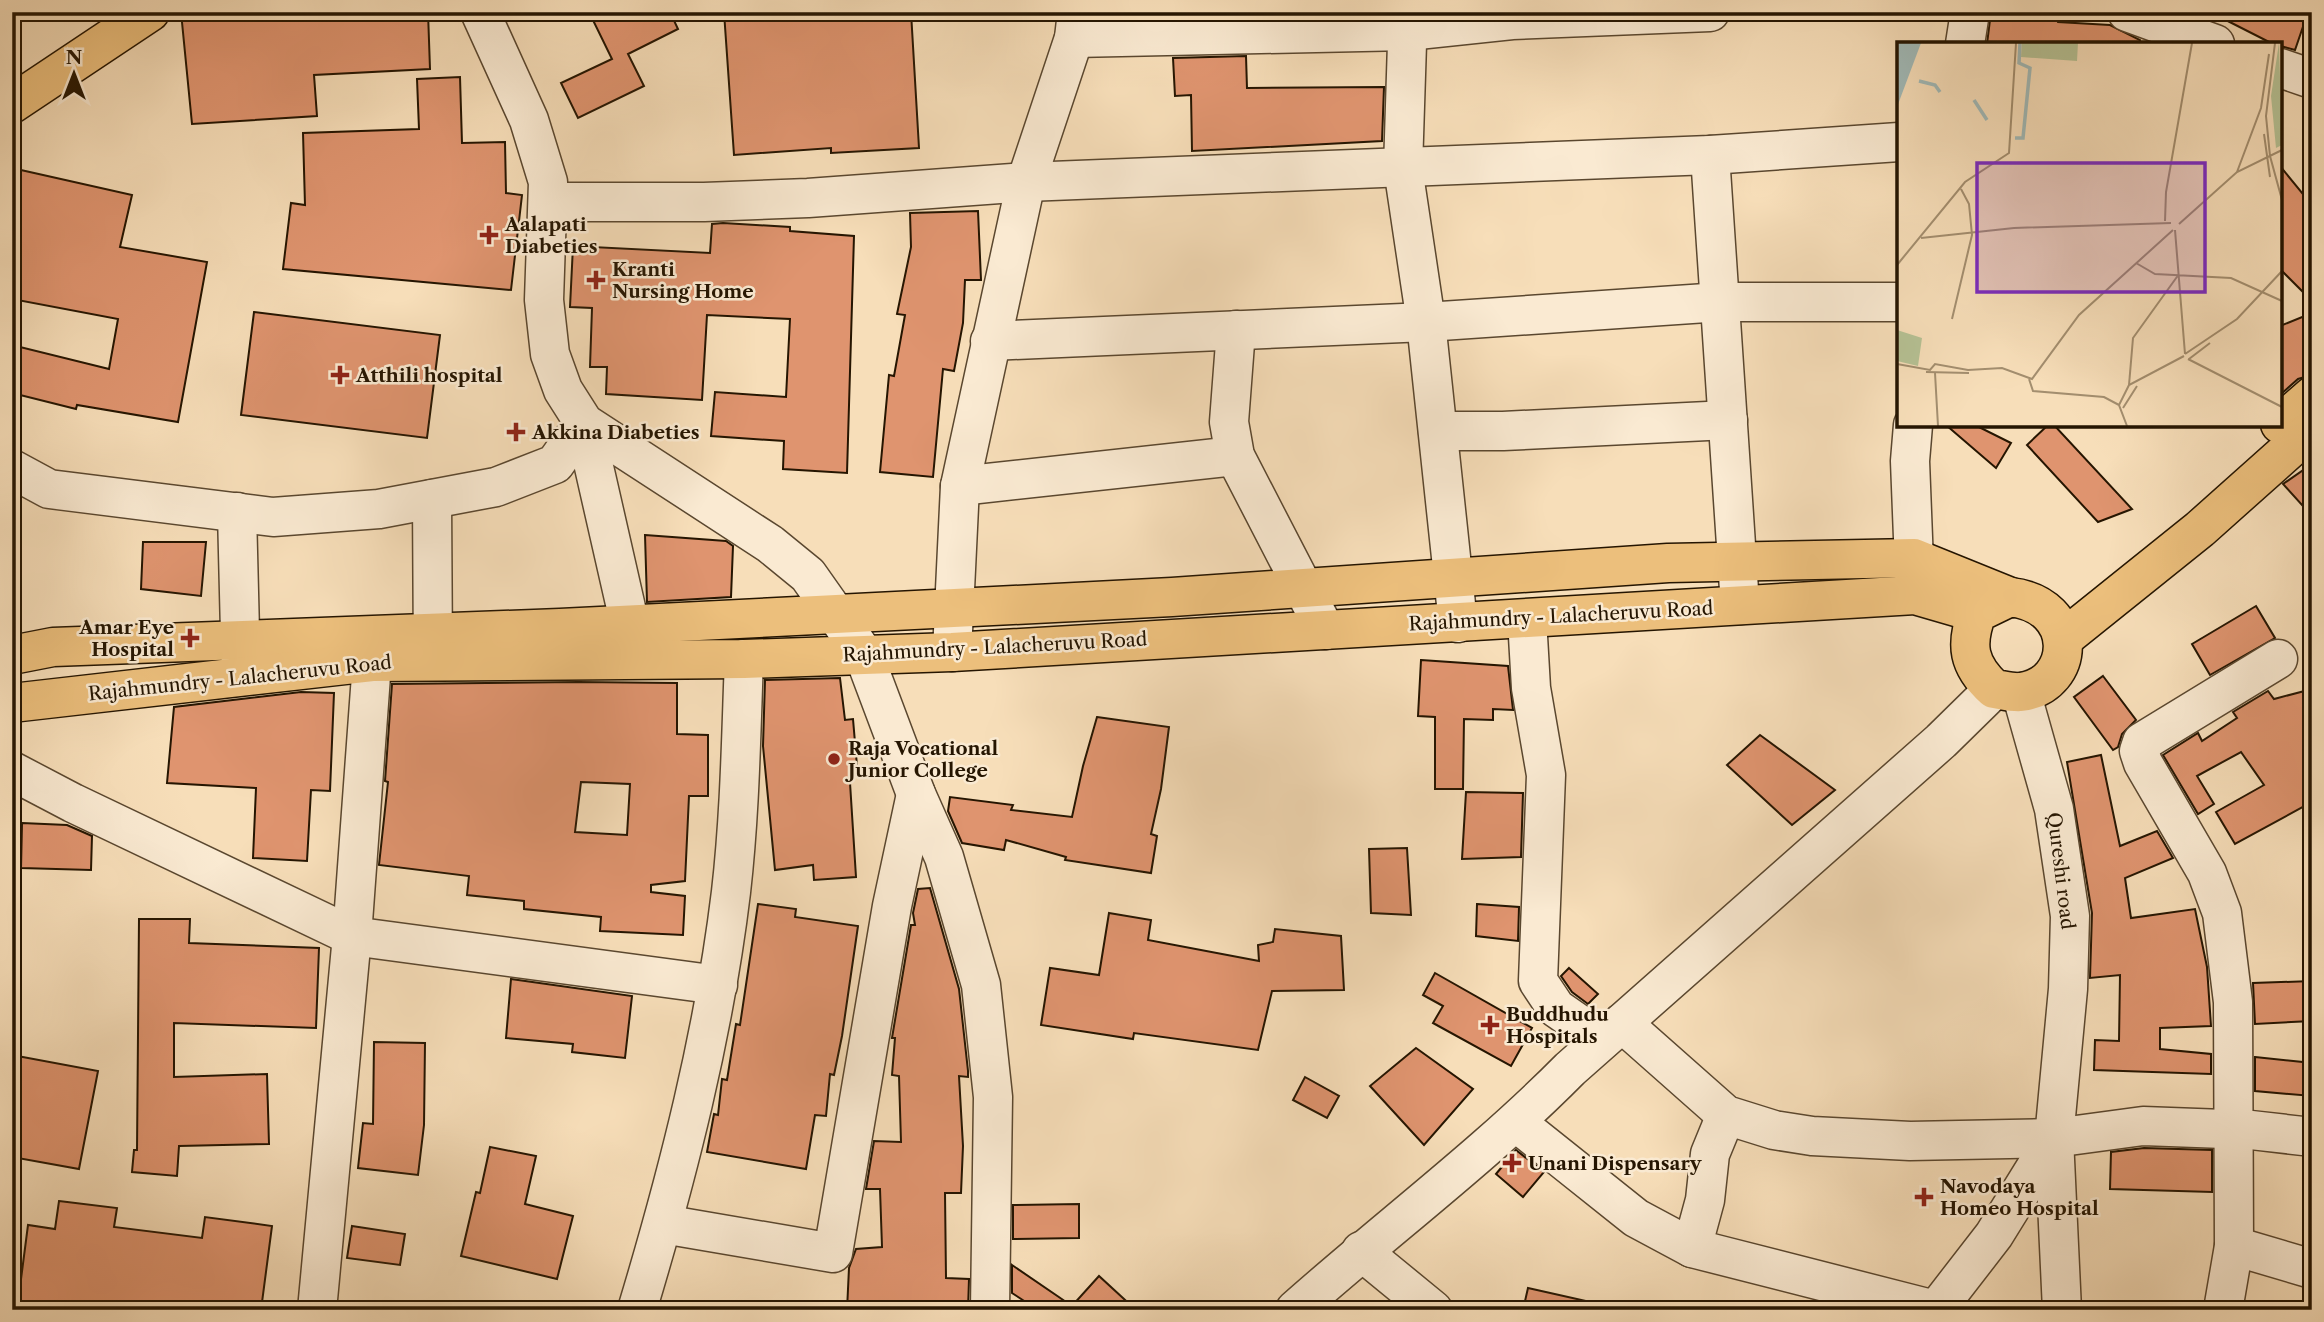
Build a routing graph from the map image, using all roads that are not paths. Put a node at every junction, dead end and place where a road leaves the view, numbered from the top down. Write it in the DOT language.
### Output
graph roads {
  1 [pos="481,12"];
  2 [pos="1710,12"];
  3 [pos="1970,12"];
  4 [pos="2127,12"];
  5 [pos="142,14"];
  6 [pos="1512,16"];
  7 [pos="2180,21"];
  8 [pos="1408,22"];
  9 [pos="1076,25"];
  10 [pos="1965,42"];
  11 [pos="2213,42"];
  12 [pos="2282,69"];
  13 [pos="2312,79"];
  14 [pos="12,104"];
  15 [pos="1897,142"];
  16 [pos="1710,155"];
  17 [pos="1403,168"];
  18 [pos="1026,182"];
  19 [pos="550,202"];
  20 [pos="1721,302"];
  21 [pos="1897,302"];
  22 [pos="1426,322"];
  23 [pos="1236,330"];
  24 [pos="990,341"];
  25 [pos="2312,396"];
  26 [pos="1728,420"];
  27 [pos="584,423"];
  28 [pos="2282,423"];
  29 [pos="1913,427"];
  30 [pos="2278,427"];
  31 [pos="2312,429"];
  32 [pos="1438,431"];
  33 [pos="1235,456"];
  34 [pos="12,469"];
  35 [pos="960,485"];
  36 [pos="432,499"];
  37 [pos="237,512"];
  38 [pos="1737,562"];
  39 [pos="1914,576"];
  40 [pos="1453,578"];
  41 [pos="1304,588"];
  42 [pos="2013,598"];
  43 [pos="1740,605"];
  44 [pos="954,608"];
  45 [pos="1977,613"];
  46 [pos="835,614"];
  47 [pos="1527,619"];
  48 [pos="1458,623"];
  49 [pos="1325,630"];
  50 [pos="2060,630"];
  51 [pos="634,642"];
  52 [pos="433,647"];
  53 [pos="952,652"];
  54 [pos="863,653"];
  55 [pos="12,655"];
  56 [pos="241,657"];
  57 [pos="744,659"];
  58 [pos="2278,659"];
  59 [pos="372,662"];
  60 [pos="2007,690"];
  61 [pos="12,703"];
  62 [pos="12,771"];
  63 [pos="916,794"];
  64 [pos="352,936"];
  65 [pos="718,985"];
  66 [pos="1612,1031"];
  67 [pos="1726,1115"];
  68 [pos="1517,1123"];
  69 [pos="2233,1129"];
  70 [pos="2054,1138"];
  71 [pos="2312,1138"];
  72 [pos="663,1224"];
  73 [pos="2234,1246"];
  74 [pos="1692,1248"];
  75 [pos="1361,1251"];
  76 [pos="2312,1269"];
  77 [pos="317,1310"];
  78 [pos="638,1310"];
  79 [pos="990,1310"];
  80 [pos="1295,1310"];
  81 [pos="1433,1310"];
  82 [pos="1935,1310"];
  83 [pos="2062,1310"];
  84 [pos="2223,1310"];
  1 -- 19 [label="street"];
  2 -- 6 [label="street"];
  3 -- 10 [label="street"];
  4 -- 7 [label="street"];
  5 -- 14 [label="main road"];
  6 -- 8 [label="street"];
  7 -- 11 [label="street"];
  8 -- 9 [label="street"];
  8 -- 17 [label="street"];
  9 -- 18 [label="street"];
  12 -- 13 [label="street"];
  15 -- 16 [label="street"];
  16 -- 17 [label="street"];
  16 -- 20 [label="street"];
  17 -- 18 [label="street"];
  17 -- 22 [label="street"];
  18 -- 19 [label="street"];
  18 -- 24 [label="street"];
  19 -- 27 [label="street"];
  20 -- 21 [label="street"];
  20 -- 22 [label="street"];
  20 -- 26 [label="street"];
  22 -- 23 [label="street"];
  22 -- 32 [label="street"];
  23 -- 24 [label="street"];
  23 -- 33 [label="street"];
  24 -- 35 [label="street"];
  25 -- 28 [label="main road"];
  26 -- 32 [label="street"];
  26 -- 38 [label="street"];
  27 -- 36 [label="street"];
  27 -- 46 [label="street"];
  27 -- 51 [label="street"];
  29 -- 39 [label="street"];
  30 -- 50 [label="main road"];
  31 -- 50 [label="main road"];
  32 -- 40 [label="street"];
  33 -- 35 [label="street"];
  33 -- 41 [label="street"];
  34 -- 37 [label="street"];
  35 -- 44 [label="street"];
  36 -- 37 [label="street"];
  36 -- 52 [label="street"];
  37 -- 56 [label="street"];
  38 -- 39 [label="main road"];
  38 -- 40 [label="main road"];
  38 -- 43 [label="street"];
  39 -- 42 [label="main road"];
  39 -- 43 [label="main road, Rajahmundry - Lalacheruvu Road"];
  39 -- 45 [label="main road, Rajahmundry - Lalacheruvu Road"];
  40 -- 41 [label="main road"];
  40 -- 48 [label="street"];
  41 -- 44 [label="main road"];
  41 -- 49 [label="street"];
  42 -- 45 [label="main road"];
  42 -- 50 [label="main road"];
  43 -- 47 [label="main road, Rajahmundry - Lalacheruvu Road"];
  44 -- 46 [label="main road"];
  44 -- 53 [label="street"];
  45 -- 60 [label="main road"];
  46 -- 51 [label="main road"];
  46 -- 54 [label="street"];
  47 -- 48 [label="main road, Rajahmundry - Lalacheruvu Road"];
  47 -- 66 [label="street"];
  48 -- 49 [label="main road, Rajahmundry - Lalacheruvu Road"];
  49 -- 53 [label="main road, Rajahmundry - Lalacheruvu Road"];
  50 -- 60 [label="main road"];
  51 -- 52 [label="main road, Rajahmundry - Lalacheruvu Road"];
  51 -- 57 [label="main road, Rajahmundry - Lalacheruvu Road"];
  52 -- 56 [label="main road"];
  52 -- 59 [label="main road, Rajahmundry - Lalacheruvu Road"];
  53 -- 54 [label="main road, Rajahmundry - Lalacheruvu Road"];
  54 -- 57 [label="main road, Rajahmundry - Lalacheruvu Road"];
  54 -- 63 [label="street"];
  55 -- 56 [label="main road"];
  56 -- 59 [label="main road, Rajahmundry - Lalacheruvu Road"];
  56 -- 61 [label="main road, Rajahmundry - Lalacheruvu Road"];
  57 -- 65 [label="street"];
  58 -- 69 [label="street"];
  59 -- 64 [label="street"];
  60 -- 66 [label="street"];
  60 -- 70 [label="street, Qureshi road"];
  62 -- 64 [label="street"];
  63 -- 72 [label="street"];
  63 -- 79 [label="street"];
  64 -- 65 [label="street"];
  64 -- 77 [label="street"];
  65 -- 72 [label="street"];
  66 -- 67 [label="street"];
  66 -- 68 [label="street"];
  67 -- 70 [label="street"];
  67 -- 74 [label="street"];
  68 -- 74 [label="street"];
  68 -- 75 [label="street"];
  69 -- 70 [label="street"];
  69 -- 71 [label="street"];
  69 -- 73 [label="street"];
  70 -- 82 [label="street"];
  70 -- 83 [label="street, Qureshi road"];
  72 -- 78 [label="street"];
  73 -- 76 [label="street"];
  73 -- 84 [label="street"];
  74 -- 82 [label="street"];
  75 -- 80 [label="street"];
  75 -- 81 [label="street"];
}
